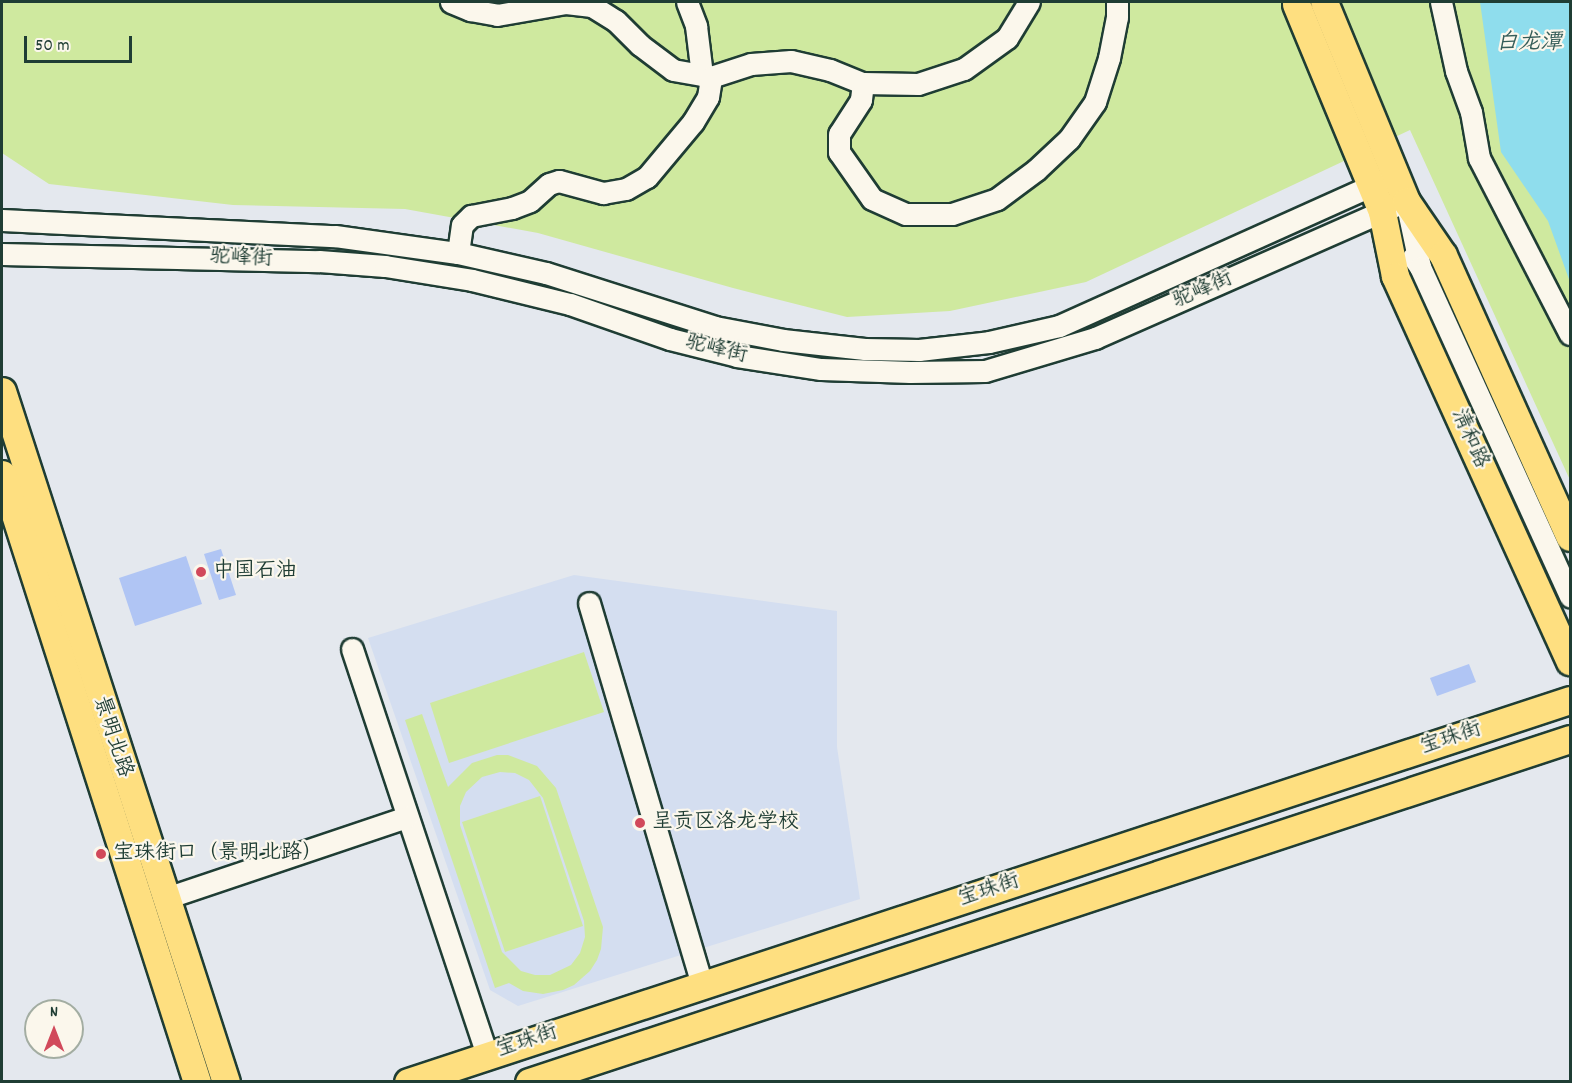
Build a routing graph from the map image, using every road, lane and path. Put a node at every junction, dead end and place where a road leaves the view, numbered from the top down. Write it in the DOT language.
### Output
graph roads {
  1 [pos="451,2"];
  2 [pos="687,2"];
  3 [pos="1029,2"];
  4 [pos="1117,2"];
  5 [pos="1324,2"];
  6 [pos="1441,2"];
  7 [pos="1296,4"];
  8 [pos="706,76"];
  9 [pos="863,83"];
  10 [pos="1395,174"];
  11 [pos="1371,186"];
  12 [pos="1406,201"];
  13 [pos="1382,212"];
  14 [pos="2,220"];
  15 [pos="458,253"];
  16 [pos="2,254"];
  17 [pos="1420,267"];
  18 [pos="1570,334"];
  19 [pos="2,391"];
  20 [pos="2,474"];
  21 [pos="1570,537"];
  22 [pos="1570,596"];
  23 [pos="589,603"];
  24 [pos="351,650"];
  25 [pos="1570,661"];
  26 [pos="1570,700"];
  27 [pos="1570,739"];
  28 [pos="407,817"];
  29 [pos="166,897"];
  30 [pos="702,985"];
  31 [pos="487,1056"];
  32 [pos="197,1082"];
  33 [pos="226,1082"];
  34 [pos="408,1082"];
  35 [pos="529,1082"];
  1 -- 8 [label="street"];
  2 -- 8 [label="street"];
  3 -- 9 [label="street"];
  4 -- 9 [label="street"];
  5 -- 10 [label="main road, 清和路"];
  6 -- 18 [label="street"];
  7 -- 11 [label="main road, 清和路"];
  8 -- 9 [label="street"];
  8 -- 15 [label="street"];
  10 -- 11 [label="street, 驼峰街"];
  10 -- 12 [label="main road, 清和路"];
  11 -- 13 [label="main road, 清和路"];
  11 -- 15 [label="street, 驼峰街"];
  12 -- 13 [label="street, 驼峰街"];
  12 -- 17 [label="street, 清和路"];
  12 -- 21 [label="main road, 清和路"];
  13 -- 16 [label="street, 驼峰街"];
  13 -- 17 [label="street, 清和路"];
  13 -- 25 [label="main road, 清和路"];
  14 -- 15 [label="street, 驼峰街"];
  17 -- 22 [label="street, 清和路"];
  19 -- 29 [label="main road, 景明北路"];
  20 -- 32 [label="main road, 景明北路"];
  23 -- 30 [label="street"];
  24 -- 28 [label="street"];
  26 -- 30 [label="main road, 宝珠街"];
  27 -- 35 [label="main road, 宝珠街"];
  28 -- 29 [label="street"];
  28 -- 31 [label="street"];
  29 -- 33 [label="main road, 景明北路"];
  30 -- 31 [label="main road, 宝珠街"];
  31 -- 34 [label="main road, 宝珠街"];
}
